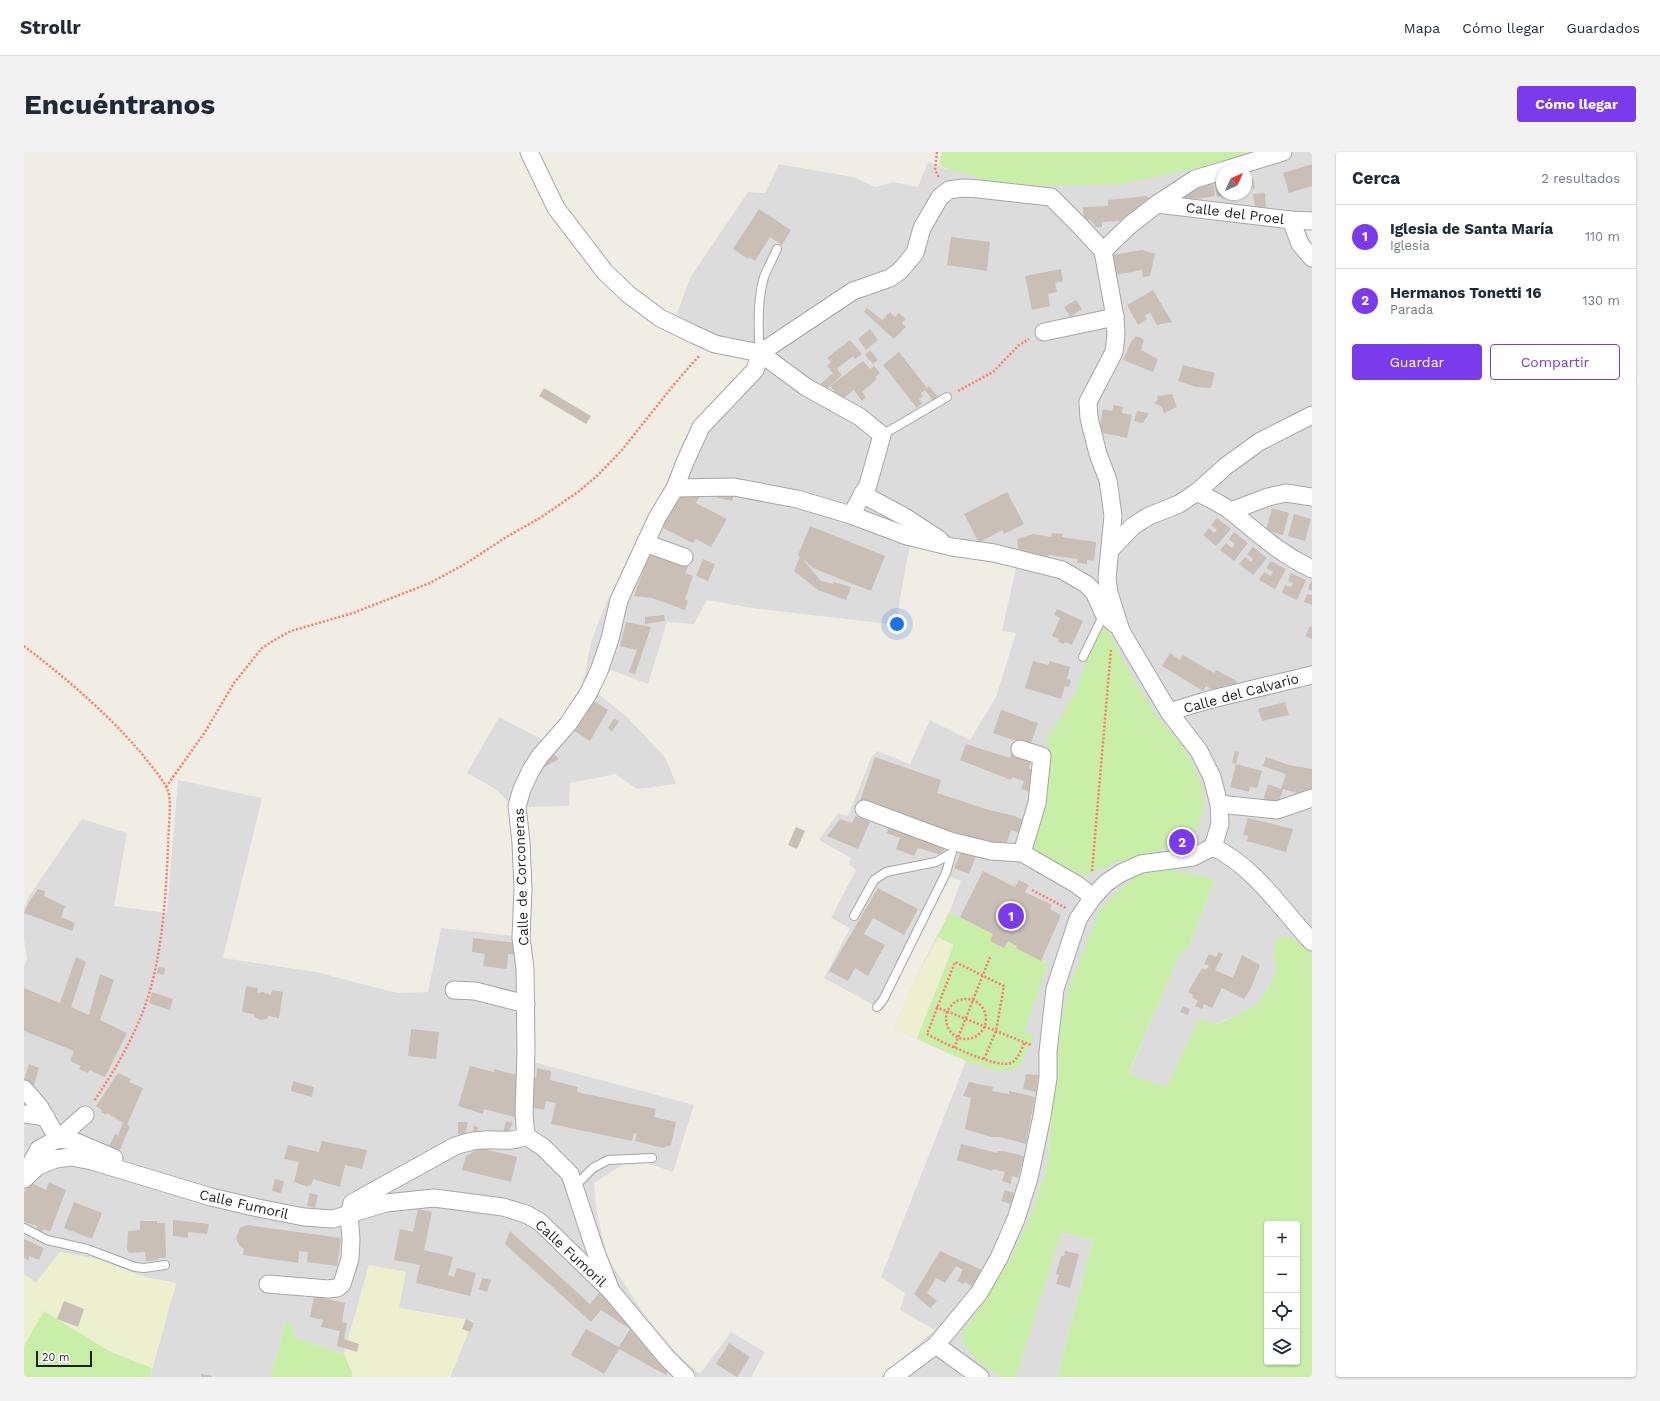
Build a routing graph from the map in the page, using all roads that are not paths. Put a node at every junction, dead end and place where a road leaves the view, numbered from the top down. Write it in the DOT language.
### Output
graph roads {
  1 [pos="529,152"];
  2 [pos="1283,152"];
  3 [pos="1244,164"];
  4 [pos="1216,173"];
  5 [pos="1158,204"];
  6 [pos="1291,220"];
  7 [pos="1312,221"];
  8 [pos="777,248"];
  9 [pos="1103,251"];
  10 [pos="1312,258"];
  11 [pos="1115,317"];
  12 [pos="1044,332"];
  13 [pos="760,353"];
  14 [pos="947,397"];
  15 [pos="1312,415"];
  16 [pos="882,435"];
  17 [pos="675,488"];
  18 [pos="1197,492"];
  19 [pos="862,494"];
  20 [pos="1312,497"];
  21 [pos="1231,511"];
  22 [pos="851,515"];
  23 [pos="645,543"];
  24 [pos="952,547"];
  25 [pos="1110,550"];
  26 [pos="684,557"];
  27 [pos="1312,568"];
  28 [pos="1104,614"];
  29 [pos="1120,630"];
  30 [pos="1083,657"];
  31 [pos="1312,675"];
  32 [pos="1169,712"];
  33 [pos="1020,749"];
  34 [pos="1312,798"];
  35 [pos="1219,804"];
  36 [pos="864,809"];
  37 [pos="1213,847"];
  38 [pos="956,849"];
  39 [pos="1022,853"];
  40 [pos="1097,893"];
  41 [pos="854,916"];
  42 [pos="1312,942"];
  43 [pos="454,990"];
  44 [pos="526,1004"];
  45 [pos="877,1007"];
  46 [pos="24,1089"];
  47 [pos="24,1114"];
  48 [pos="85,1115"];
  49 [pos="46,1117"];
  50 [pos="526,1136"];
  51 [pos="58,1139"];
  52 [pos="652,1158"];
  53 [pos="24,1178"];
  54 [pos="164,1183"];
  55 [pos="575,1186"];
  56 [pos="348,1215"];
  57 [pos="24,1228"];
  58 [pos="165,1265"];
  59 [pos="268,1284"];
  60 [pos="612,1291"];
  61 [pos="936,1345"];
  62 [pos="686,1377"];
  63 [pos="893,1377"];
  64 [pos="980,1377"];
  1 -- 13 [label="street"];
  2 -- 3 [label="street"];
  4 -- 5 [label="street, Calle del Proel"];
  5 -- 6 [label="street, Calle del Proel"];
  5 -- 9 [label="street, Calle del Proel"];
  6 -- 7 [label="street, Calle del Proel"];
  6 -- 10 [label="street"];
  8 -- 13 [label="lane"];
  9 -- 11 [label="street"];
  9 -- 13 [label="street"];
  11 -- 12 [label="street"];
  11 -- 25 [label="street"];
  13 -- 16 [label="street"];
  13 -- 17 [label="street, Calle de Corconeras"];
  14 -- 16 [label="lane"];
  15 -- 18 [label="street"];
  16 -- 19 [label="street"];
  17 -- 22 [label="street"];
  17 -- 23 [label="street, Calle de Corconeras"];
  18 -- 21 [label="street"];
  18 -- 25 [label="street"];
  19 -- 22 [label="street"];
  19 -- 24 [label="street"];
  20 -- 21 [label="street"];
  21 -- 27 [label="street"];
  22 -- 24 [label="street"];
  23 -- 26 [label="street"];
  23 -- 44 [label="street, Calle de Corconeras"];
  24 -- 28 [label="street"];
  25 -- 29 [label="street"];
  28 -- 29 [label="street"];
  28 -- 30 [label="lane"];
  29 -- 32 [label="street"];
  31 -- 32 [label="street, Calle del Calvario"];
  32 -- 35 [label="street"];
  33 -- 39 [label="street"];
  34 -- 35 [label="street"];
  35 -- 37 [label="street"];
  36 -- 38 [label="street"];
  37 -- 40 [label="street"];
  37 -- 42 [label="street"];
  38 -- 39 [label="street"];
  38 -- 41 [label="lane"];
  38 -- 45 [label="lane"];
  39 -- 40 [label="street"];
  40 -- 61 [label="street"];
  43 -- 44 [label="street"];
  44 -- 50 [label="street, Calle de Corconeras"];
  46 -- 49 [label="street"];
  47 -- 49 [label="street"];
  48 -- 51 [label="street, Calle Fumoril"];
  49 -- 51 [label="street"];
  50 -- 55 [label="street"];
  50 -- 56 [label="street"];
  51 -- 53 [label="street, Calle Fumoril"];
  51 -- 54 [label="street, Calle Fumoril"];
  52 -- 55 [label="lane"];
  53 -- 54 [label="street, Calle Fumoril"];
  54 -- 56 [label="street, Calle Fumoril"];
  55 -- 60 [label="street"];
  56 -- 59 [label="street"];
  56 -- 60 [label="street, Calle Fumoril"];
  57 -- 58 [label="lane"];
  60 -- 62 [label="street, Calle Fumoril"];
  61 -- 63 [label="street"];
  61 -- 64 [label="street"];
}
